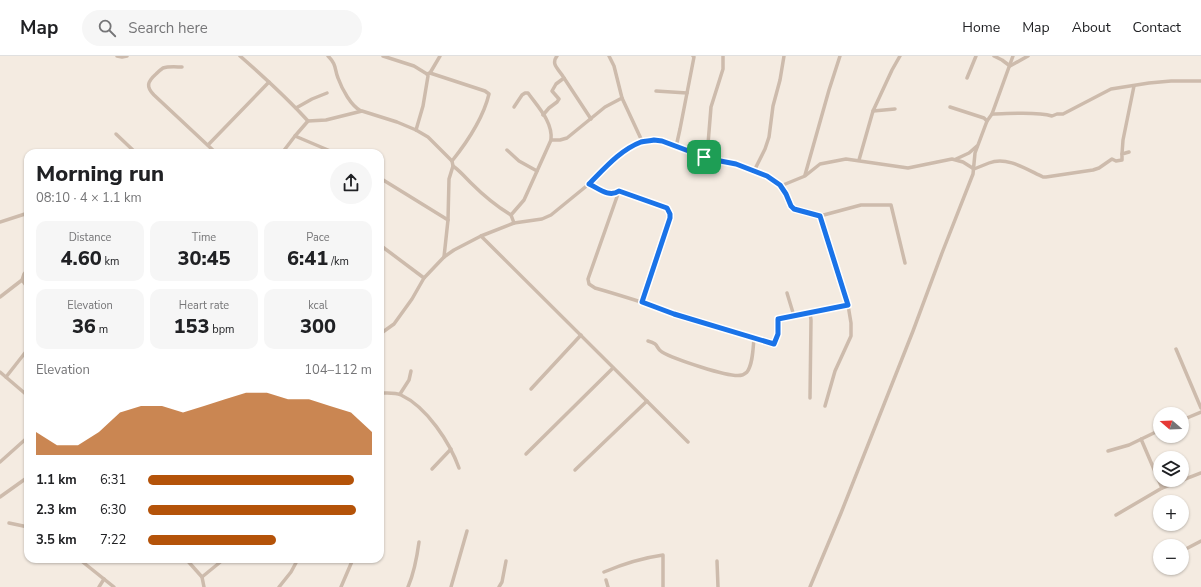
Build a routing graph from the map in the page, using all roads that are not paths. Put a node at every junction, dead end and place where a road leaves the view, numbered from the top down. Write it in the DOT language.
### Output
graph roads {
  1 [pos="117,56"];
  2 [pos="127,56"];
  3 [pos="240,56"];
  4 [pos="328,56"];
  5 [pos="383,56"];
  6 [pos="440,56"];
  7 [pos="557,56"];
  8 [pos="609,56"];
  9 [pos="693,56"];
  10 [pos="723,56"];
  11 [pos="784,56"];
  12 [pos="840,56"];
  13 [pos="900,56"];
  14 [pos="976,56"];
  15 [pos="994,56"];
  16 [pos="1013,56"];
  17 [pos="1028,56"];
  18 [pos="1010,66"];
  19 [pos="182,67"];
  20 [pos="429,74"];
  21 [pos="564,78"];
  22 [pos="967,78"];
  23 [pos="1201,81"];
  24 [pos="269,82"];
  25 [pos="1134,86"];
  26 [pos="656,91"];
  27 [pos="327,93"];
  28 [pos="687,93"];
  29 [pos="622,98"];
  30 [pos="514,107"];
  31 [pos="950,107"];
  32 [pos="296,108"];
  33 [pos="895,109"];
  34 [pos="873,111"];
  35 [pos="362,112"];
  36 [pos="992,114"];
  37 [pos="543,115"];
  38 [pos="591,119"];
  39 [pos="308,121"];
  40 [pos="987,121"];
  41 [pos="416,130"];
  42 [pos="116,134"];
  43 [pos="295,136"];
  44 [pos="551,140"];
  45 [pos="642,141"];
  46 [pos="208,145"];
  47 [pos="978,146"];
  48 [pos="676,147"];
  49 [pos="132,149"];
  50 [pos="212,149"];
  51 [pos="285,149"];
  52 [pos="326,149"];
  53 [pos="507,150"];
  54 [pos="1129,152"];
  55 [pos="1122,154"];
  56 [pos="704,157"];
  57 [pos="956,159"];
  58 [pos="859,160"];
  59 [pos="452,161"];
  60 [pos="453,166"];
  61 [pos="974,169"];
  62 [pos="537,171"];
  63 [pos="754,171"];
  64 [pos="805,176"];
  65 [pos="384,180"];
  66 [pos="589,184"];
  67 [pos="780,185"];
  68 [pos="619,191"];
  69 [pos="24,214"];
  70 [pos="511,215"];
  71 [pos="820,216"];
  72 [pos="448,220"];
  73 [pos="0,222"];
  74 [pos="514,223"];
  75 [pos="481,236"];
  76 [pos="384,248"];
  77 [pos="444,257"];
  78 [pos="905,263"];
  79 [pos="24,274"];
  80 [pos="424,278"];
  81 [pos="22,280"];
  82 [pos="24,283"];
  83 [pos="787,293"];
  84 [pos="0,297"];
  85 [pos="642,302"];
  86 [pos="848,305"];
  87 [pos="810,313"];
  88 [pos="794,316"];
  89 [pos="384,331"];
  90 [pos="581,335"];
  91 [pos="754,338"];
  92 [pos="648,341"];
  93 [pos="1176,349"];
  94 [pos="24,354"];
  95 [pos="613,368"];
  96 [pos="412,371"];
  97 [pos="0,372"];
  98 [pos="6,376"];
  99 [pos="531,389"];
  100 [pos="24,392"];
  101 [pos="384,393"];
  102 [pos="400,394"];
  103 [pos="810,398"];
  104 [pos="648,401"];
  105 [pos="825,406"];
  106 [pos="1201,408"];
  107 [pos="1201,412"];
  108 [pos="1189,417"];
  109 [pos="1153,433"];
  110 [pos="1141,439"];
  111 [pos="24,441"];
  112 [pos="688,442"];
  113 [pos="451,449"];
  114 [pos="1108,451"];
  115 [pos="526,454"];
  116 [pos="0,462"];
  117 [pos="432,468"];
  118 [pos="459,468"];
  119 [pos="575,470"];
  120 [pos="1201,473"];
  121 [pos="24,480"];
  122 [pos="1162,488"];
  123 [pos="0,497"];
  124 [pos="1116,515"];
  125 [pos="9,523"];
  126 [pos="24,526"];
  127 [pos="467,531"];
  128 [pos="1201,541"];
  129 [pos="419,542"];
  130 [pos="1189,547"];
  131 [pos="506,561"];
  132 [pos="718,561"];
  133 [pos="85,563"];
  134 [pos="190,563"];
  135 [pos="219,563"];
  136 [pos="296,563"];
  137 [pos="352,563"];
  138 [pos="604,572"];
  139 [pos="202,577"];
  140 [pos="104,579"];
  141 [pos="606,580"];
  142 [pos="99,587"];
  143 [pos="114,587"];
  144 [pos="204,587"];
  145 [pos="279,587"];
  146 [pos="341,587"];
  147 [pos="408,587"];
  148 [pos="451,587"];
  149 [pos="499,587"];
  150 [pos="608,587"];
  151 [pos="663,587"];
  152 [pos="718,587"];
  153 [pos="810,587"];
  1 -- 2 [label="street"];
  3 -- 24 [label="street"];
  4 -- 35 [label="street"];
  5 -- 20 [label="street"];
  6 -- 20 [label="street"];
  7 -- 21 [label="street"];
  8 -- 29 [label="street"];
  9 -- 28 [label="street"];
  10 -- 56 [label="street"];
  11 -- 63 [label="street"];
  12 -- 64 [label="street"];
  13 -- 34 [label="street"];
  14 -- 22 [label="street"];
  15 -- 18 [label="street"];
  16 -- 18 [label="street"];
  17 -- 18 [label="street"];
  18 -- 36 [label="street"];
  19 -- 46 [label="street"];
  20 -- 41 [label="street"];
  20 -- 59 [label="street"];
  21 -- 37 [label="street"];
  21 -- 38 [label="street"];
  23 -- 25 [label="street"];
  24 -- 32 [label="street"];
  24 -- 46 [label="street"];
  25 -- 36 [label="street"];
  25 -- 55 [label="street"];
  26 -- 28 [label="street"];
  27 -- 32 [label="street"];
  28 -- 48 [label="street"];
  29 -- 38 [label="street"];
  29 -- 45 [label="street"];
  30 -- 37 [label="street"];
  31 -- 40 [label="street"];
  32 -- 39 [label="street"];
  33 -- 34 [label="street"];
  34 -- 58 [label="street"];
  35 -- 39 [label="street"];
  35 -- 41 [label="street"];
  36 -- 40 [label="street"];
  37 -- 44 [label="street"];
  38 -- 44 [label="street"];
  39 -- 43 [label="street"];
  40 -- 47 [label="street"];
  41 -- 59 [label="street"];
  42 -- 49 [label="street"];
  43 -- 51 [label="street"];
  43 -- 52 [label="street"];
  44 -- 62 [label="street"];
  45 -- 48 [label="street"];
  45 -- 66 [label="street"];
  46 -- 50 [label="street"];
  47 -- 57 [label="street"];
  47 -- 61 [label="street"];
  48 -- 56 [label="street"];
  53 -- 62 [label="street"];
  54 -- 55 [label="street"];
  55 -- 61 [label="street"];
  56 -- 63 [label="street"];
  57 -- 58 [label="street"];
  57 -- 61 [label="street"];
  58 -- 64 [label="street"];
  59 -- 60 [label="street"];
  60 -- 70 [label="street"];
  60 -- 72 [label="street"];
  61 -- 153 [label="street"];
  62 -- 70 [label="street"];
  63 -- 67 [label="street"];
  64 -- 67 [label="street"];
  65 -- 72 [label="street"];
  66 -- 68 [label="street"];
  66 -- 74 [label="street"];
  67 -- 71 [label="street"];
  68 -- 85 [label="street"];
  68 -- 85 [label="street"];
  69 -- 73 [label="street"];
  70 -- 74 [label="street"];
  71 -- 78 [label="street"];
  71 -- 86 [label="street"];
  72 -- 77 [label="street"];
  74 -- 75 [label="street"];
  75 -- 77 [label="street"];
  75 -- 90 [label="street"];
  76 -- 80 [label="street"];
  77 -- 80 [label="street"];
  79 -- 81 [label="street"];
  80 -- 89 [label="street"];
  81 -- 82 [label="street"];
  81 -- 84 [label="street"];
  83 -- 88 [label="street"];
  85 -- 91 [label="street"];
  86 -- 87 [label="street"];
  86 -- 105 [label="street"];
  87 -- 88 [label="street"];
  87 -- 103 [label="street"];
  88 -- 91 [label="street"];
  90 -- 95 [label="street"];
  90 -- 99 [label="street"];
  91 -- 92 [label="street"];
  93 -- 106 [label="street"];
  94 -- 98 [label="street"];
  95 -- 104 [label="street"];
  95 -- 115 [label="street"];
  96 -- 102 [label="street"];
  97 -- 98 [label="street"];
  98 -- 100 [label="street"];
  101 -- 102 [label="street"];
  102 -- 113 [label="street"];
  104 -- 112 [label="street"];
  104 -- 119 [label="street"];
  107 -- 108 [label="street"];
  109 -- 110 [label="street"];
  110 -- 114 [label="street"];
  110 -- 122 [label="street"];
  111 -- 116 [label="street"];
  113 -- 117 [label="street"];
  113 -- 118 [label="street"];
  120 -- 122 [label="street"];
  121 -- 123 [label="street"];
  122 -- 124 [label="street"];
  125 -- 126 [label="street"];
  127 -- 148 [label="street"];
  128 -- 130 [label="street"];
  129 -- 147 [label="street"];
  131 -- 149 [label="street"];
  132 -- 152 [label="street"];
  133 -- 140 [label="street"];
  134 -- 139 [label="street"];
  135 -- 139 [label="street"];
  136 -- 145 [label="street"];
  137 -- 146 [label="street"];
  138 -- 151 [label="street"];
  139 -- 144 [label="street"];
  140 -- 142 [label="street"];
  140 -- 143 [label="street"];
  141 -- 150 [label="street"];
}
